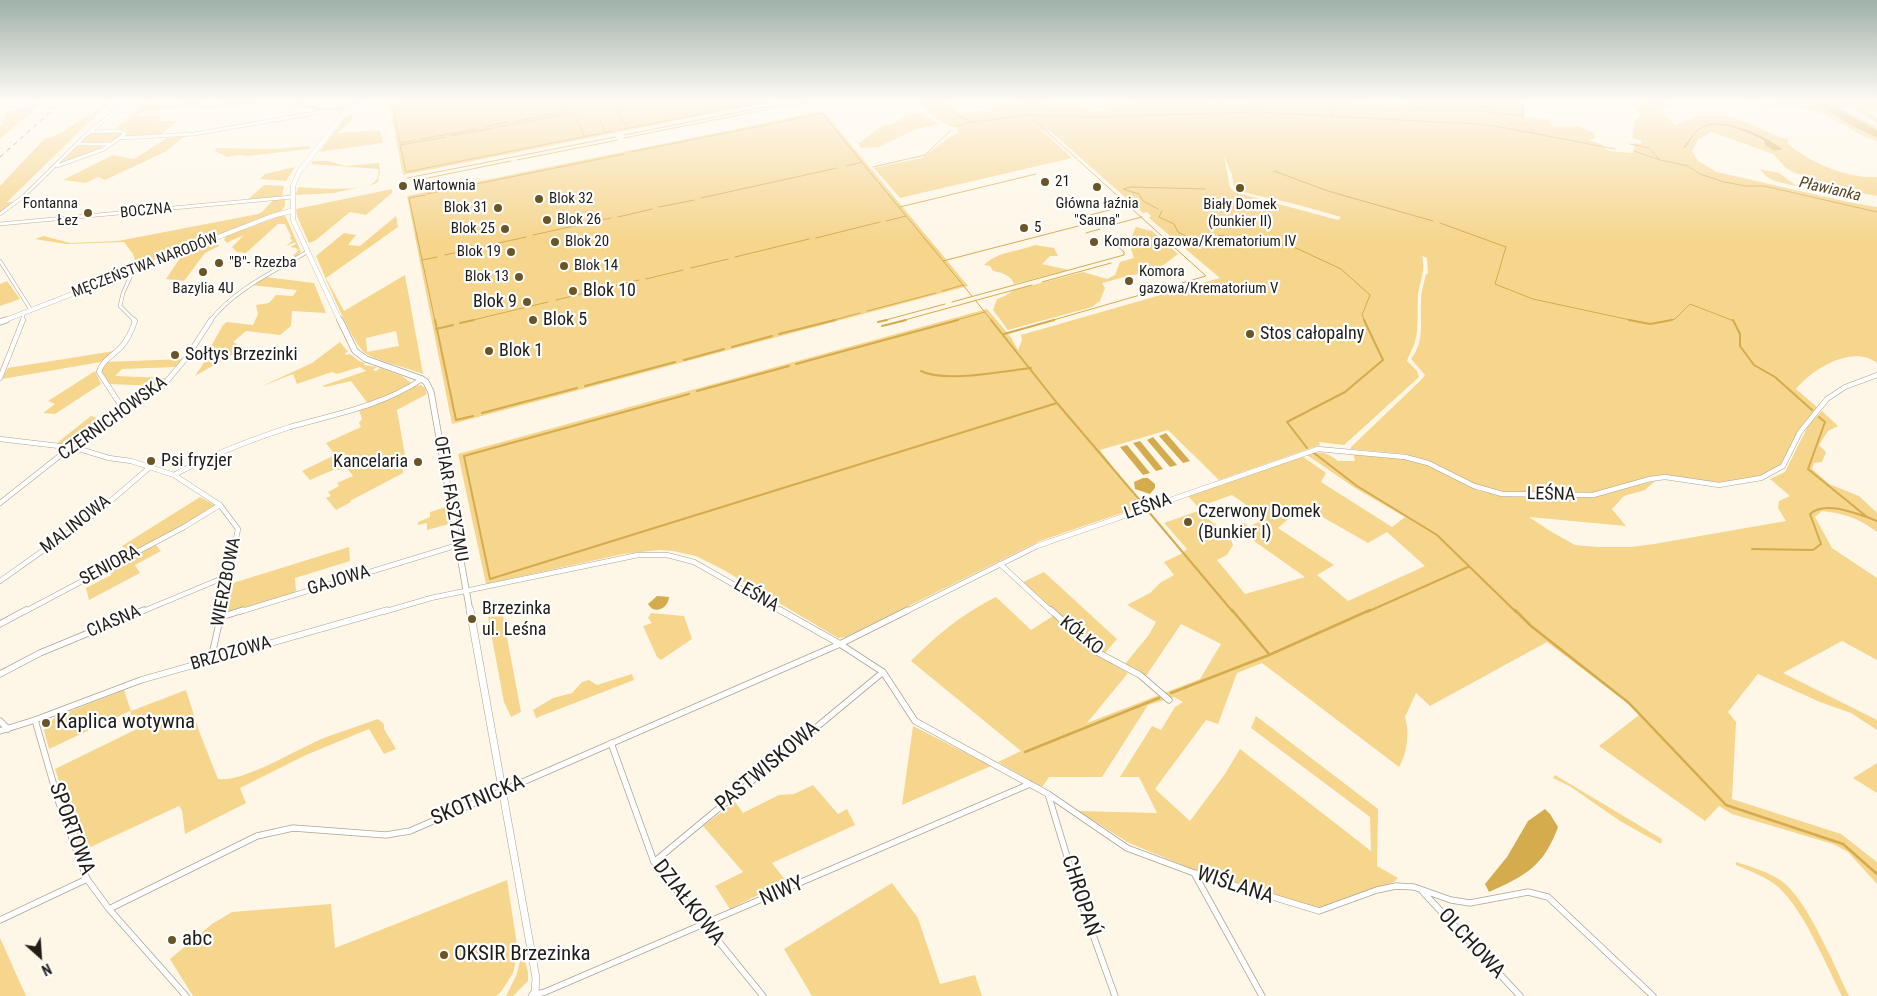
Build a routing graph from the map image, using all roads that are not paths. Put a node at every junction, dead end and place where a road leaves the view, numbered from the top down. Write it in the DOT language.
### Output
graph roads {
  1 [pos="75,147"];
  2 [pos="104,147"];
  3 [pos="319,147"];
  4 [pos="56,166"];
  5 [pos="292,197"];
  6 [pos="291,211"];
  7 [pos="0,214"];
  8 [pos="0,224"];
  9 [pos="307,252"];
  10 [pos="0,262"];
  11 [pos="133,271"];
  12 [pos="32,310"];
  13 [pos="23,313"];
  14 [pos="0,322"];
  15 [pos="1877,375"];
  16 [pos="0,378"];
  17 [pos="422,378"];
  18 [pos="124,412"];
  19 [pos="0,439"];
  20 [pos="70,448"];
  21 [pos="150,467"];
  22 [pos="174,475"];
  23 [pos="0,503"];
  24 [pos="220,505"];
  25 [pos="458,545"];
  26 [pos="1000,564"];
  27 [pos="230,575"];
  28 [pos="0,581"];
  29 [pos="467,590"];
  30 [pos="221,617"];
  31 [pos="0,624"];
  32 [pos="840,644"];
  33 [pos="211,659"];
  34 [pos="883,672"];
  35 [pos="0,674"];
  36 [pos="1169,700"];
  37 [pos="35,720"];
  38 [pos="0,721"];
  39 [pos="8,728"];
  40 [pos="0,731"];
  41 [pos="612,743"];
  42 [pos="1030,784"];
  43 [pos="504,790"];
  44 [pos="1048,794"];
  45 [pos="654,862"];
  46 [pos="1194,874"];
  47 [pos="87,879"];
  48 [pos="1422,891"];
  49 [pos="109,909"];
  50 [pos="0,920"];
  51 [pos="705,926"];
  52 [pos="533,995"];
  53 [pos="186,996"];
  54 [pos="762,996"];
  55 [pos="1115,996"];
  56 [pos="1262,996"];
  57 [pos="1520,996"];
  58 [pos="1653,996"];
  1 -- 4 [label="street"];
  2 -- 4 [label="street"];
  3 -- 5 [label="street"];
  4 -- 7 [label="street"];
  5 -- 6 [label="street"];
  5 -- 8 [label="street, BOCZNA"];
  6 -- 9 [label="street"];
  6 -- 11 [label="street, MĘCZEŃSTWA NARODÓW"];
  9 -- 17 [label="street"];
  9 -- 18 [label="street, CZERNICHOWSKA"];
  10 -- 12 [label="street"];
  11 -- 12 [label="street, MĘCZEŃSTWA NARODÓW"];
  11 -- 18 [label="street"];
  12 -- 13 [label="street, MĘCZEŃSTWA NARODÓW"];
  13 -- 14 [label="street, MĘCZEŃSTWA NARODÓW"];
  13 -- 16 [label="street"];
  15 -- 26 [label="street, LEŚNA"];
  17 -- 22 [label="street"];
  17 -- 25 [label="street, OFIAR FASZYZMU"];
  18 -- 20 [label="street, CZERNICHOWSKA"];
  19 -- 20 [label="street, WIERZBOWA"];
  20 -- 21 [label="street, WIERZBOWA"];
  20 -- 23 [label="street, CZERNICHOWSKA"];
  21 -- 22 [label="street, WIERZBOWA"];
  21 -- 28 [label="street, MALINOWA"];
  22 -- 24 [label="street, WIERZBOWA"];
  24 -- 27 [label="street, WIERZBOWA"];
  24 -- 31 [label="street, SENIORA"];
  25 -- 29 [label="street, OFIAR FASZYZMU"];
  25 -- 30 [label="street, GAJOWA"];
  26 -- 32 [label="street, LEŚNA"];
  26 -- 36 [label="street, KÓŁKO"];
  27 -- 30 [label="street, WIERZBOWA"];
  27 -- 35 [label="street, CIASNA"];
  29 -- 32 [label="street, LEŚNA"];
  29 -- 33 [label="street, BRZOZOWA"];
  29 -- 43 [label="street, OFIAR FASZYZMU"];
  30 -- 33 [label="street, WIERZBOWA"];
  32 -- 34 [label="street, WIŚLANA"];
  32 -- 41 [label="street, SKOTNICKA"];
  33 -- 37 [label="street, BRZOZOWA"];
  34 -- 42 [label="street, WIŚLANA"];
  34 -- 45 [label="street, PASTWISKOWA"];
  37 -- 39 [label="street, BRZOZOWA"];
  37 -- 47 [label="street, SPORTOWA"];
  38 -- 39 [label="street"];
  39 -- 40 [label="street, BRZOZOWA"];
  41 -- 43 [label="street, SKOTNICKA"];
  41 -- 45 [label="street, DZIAŁKOWA"];
  42 -- 44 [label="street, WIŚLANA"];
  42 -- 51 [label="street, NIWY"];
  43 -- 49 [label="street, SKOTNICKA"];
  43 -- 52 [label="street, OFIAR FASZYZMU"];
  44 -- 46 [label="street, WIŚLANA"];
  44 -- 55 [label="street, CHROPAŃ"];
  45 -- 51 [label="street, DZIAŁKOWA"];
  46 -- 48 [label="street, WIŚLANA"];
  46 -- 56 [label="street"];
  47 -- 49 [label="street, SPORTOWA"];
  47 -- 50 [label="street"];
  48 -- 57 [label="street, OLCHOWA"];
  48 -- 58 [label="street, WIŚLANA"];
  49 -- 53 [label="street, SPORTOWA"];
  51 -- 52 [label="street, NIWY"];
  51 -- 54 [label="street, DZIAŁKOWA"];
}
